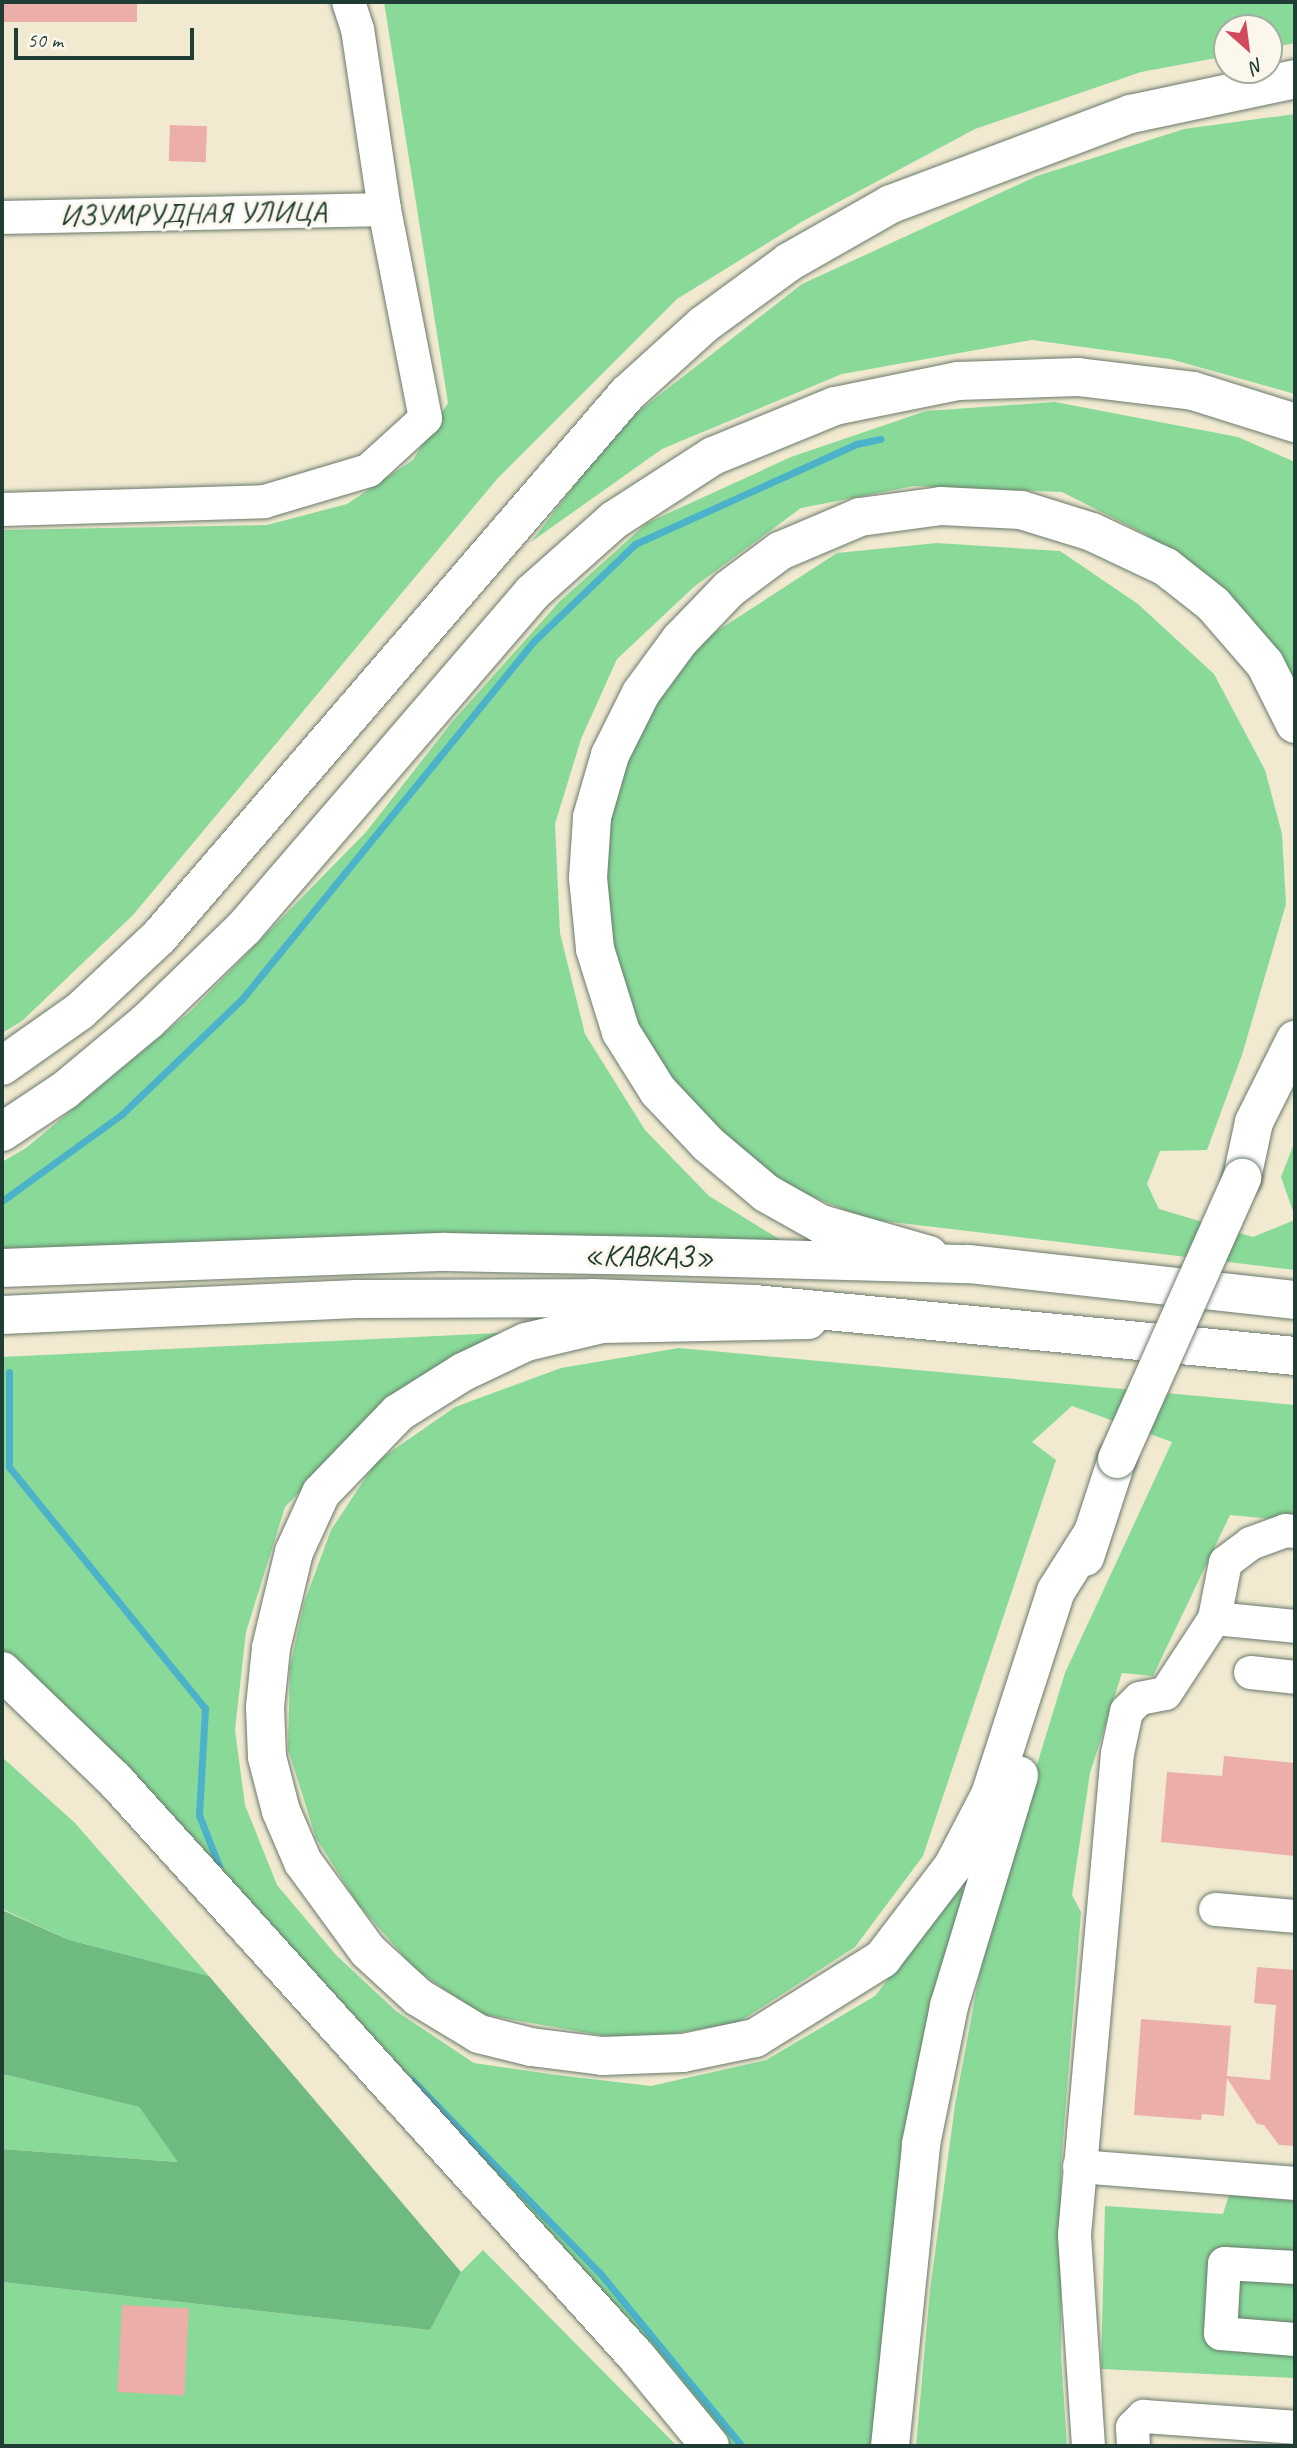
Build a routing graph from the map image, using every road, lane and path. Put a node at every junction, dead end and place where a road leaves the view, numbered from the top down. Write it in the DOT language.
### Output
graph roads {
  1 [pos="348,2"];
  2 [pos="1295,79"];
  3 [pos="384,209"];
  4 [pos="2,217"];
  5 [pos="1295,423"];
  6 [pos="2,509"];
  7 [pos="1295,724"];
  8 [pos="1295,1040"];
  9 [pos="2,1066"];
  10 [pos="1295,1076"];
  11 [pos="2,1132"];
  12 [pos="1242,1178"];
  13 [pos="968,1265"];
  14 [pos="2,1268"];
  15 [pos="1295,1300"];
  16 [pos="2,1315"];
  17 [pos="871,1317"];
  18 [pos="1295,1356"];
  19 [pos="1295,1531"];
  20 [pos="1092,1534"];
  21 [pos="1214,1618"];
  22 [pos="1295,1626"];
  23 [pos="2,1671"];
  24 [pos="1250,1672"];
  25 [pos="1295,1677"];
  26 [pos="1214,1909"];
  27 [pos="1295,1916"];
  28 [pos="1079,2166"];
  29 [pos="1295,2183"];
  30 [pos="1295,2267"];
  31 [pos="1295,2339"];
  32 [pos="1295,2427"];
  33 [pos="710,2446"];
  34 [pos="890,2446"];
  35 [pos="1088,2446"];
  36 [pos="1133,2446"];
  1 -- 3 [label="street"];
  2 -- 9 [label="main road"];
  3 -- 4 [label="street, ИЗУМРУДНАЯ УЛИЦА"];
  3 -- 6 [label="street"];
  5 -- 11 [label="main road"];
  7 -- 13 [label="main road"];
  8 -- 12 [label="main road"];
  10 -- 12 [label="main road"];
  12 -- 20 [label="main road, bridge"];
  13 -- 14 [label="main road, «КАВКАЗ»"];
  13 -- 15 [label="main road, «КАВКАЗ»"];
  16 -- 17 [label="main road, «КАВКАЗ»"];
  17 -- 18 [label="main road"];
  17 -- 20 [label="main road"];
  19 -- 21 [label="street"];
  20 -- 34 [label="main road"];
  21 -- 22 [label="street"];
  21 -- 28 [label="street"];
  23 -- 33 [label="main road"];
  24 -- 25 [label="street"];
  26 -- 27 [label="street"];
  28 -- 29 [label="street"];
  28 -- 35 [label="street"];
  30 -- 31 [label="street"];
  32 -- 36 [label="street"];
}
